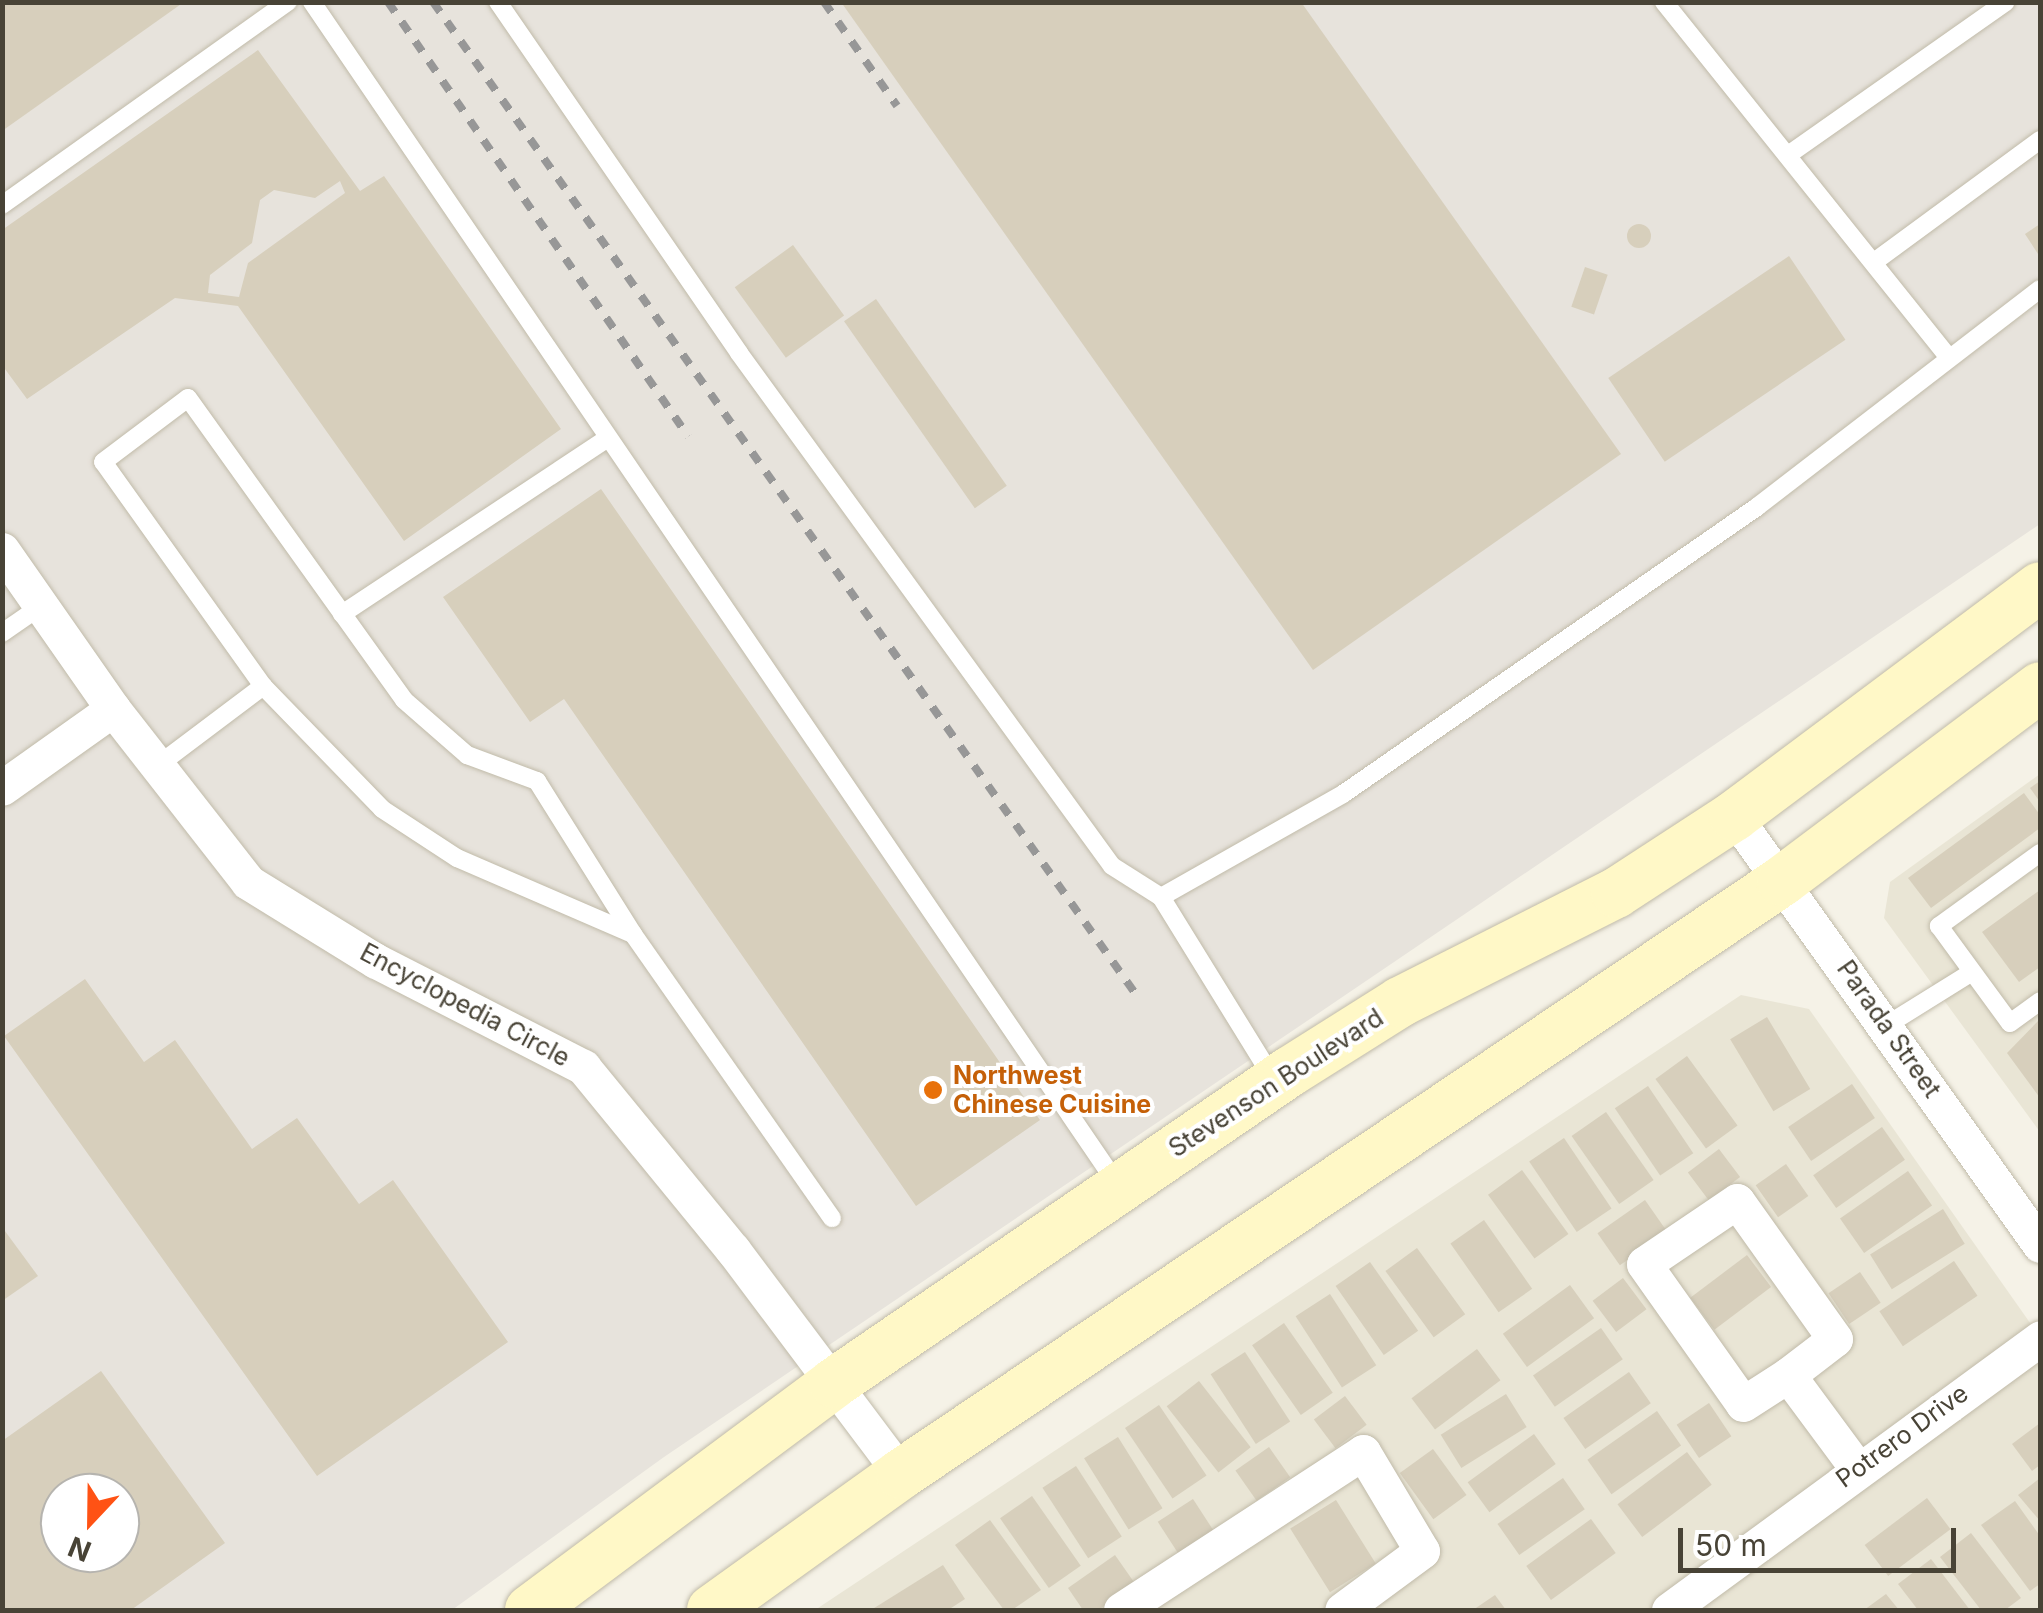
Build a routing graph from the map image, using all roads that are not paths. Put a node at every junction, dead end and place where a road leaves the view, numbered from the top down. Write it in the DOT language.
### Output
graph roads {
  1 [pos="288,2"];
  2 [pos="312,2"];
  3 [pos="498,2"];
  4 [pos="1664,2"];
  5 [pos="2006,2"];
  6 [pos="2040,140"];
  7 [pos="1788,155"];
  8 [pos="2,206"];
  9 [pos="1874,262"];
  10 [pos="2040,289"];
  11 [pos="1947,355"];
  12 [pos="606,439"];
  13 [pos="2,550"];
  14 [pos="2040,587"];
  15 [pos="42,606"];
  16 [pos="342,614"];
  17 [pos="2,634"];
  18 [pos="263,686"];
  19 [pos="2040,686"];
  20 [pos="112,709"];
  21 [pos="157,766"];
  22 [pos="2,788"];
  23 [pos="1734,816"];
  24 [pos="2040,853"];
  25 [pos="1782,881"];
  26 [pos="1161,898"];
  27 [pos="633,934"];
  28 [pos="1972,972"];
  29 [pos="2040,1001"];
  30 [pos="1887,1025"];
  31 [pos="1276,1082"];
  32 [pos="1120,1188"];
  33 [pos="832,1218"];
  34 [pos="2040,1245"];
  35 [pos="2040,1338"];
  36 [pos="1788,1375"];
  37 [pos="834,1383"];
  38 [pos="1856,1467"];
  39 [pos="901,1474"];
  40 [pos="1394,1597"];
  41 [pos="530,1610"];
  42 [pos="712,1610"];
  43 [pos="1121,1610"];
  44 [pos="1342,1610"];
  45 [pos="1669,1610"];
  1 -- 8 [label="lane"];
  2 -- 12 [label="lane"];
  3 -- 26 [label="lane"];
  4 -- 7 [label="lane"];
  5 -- 7 [label="lane"];
  6 -- 9 [label="lane"];
  7 -- 9 [label="lane"];
  9 -- 11 [label="lane"];
  10 -- 11 [label="lane"];
  11 -- 26 [label="lane"];
  12 -- 16 [label="lane"];
  12 -- 32 [label="lane"];
  13 -- 15 [label="street, Encyclopedia Circle"];
  14 -- 23 [label="main road, Stevenson Boulevard"];
  15 -- 17 [label="lane"];
  15 -- 20 [label="street, Encyclopedia Circle"];
  16 -- 18 [label="lane"];
  16 -- 27 [label="lane"];
  18 -- 21 [label="lane"];
  18 -- 27 [label="lane"];
  19 -- 25 [label="main road"];
  20 -- 21 [label="street, Encyclopedia Circle"];
  20 -- 22 [label="street"];
  21 -- 37 [label="street, Encyclopedia Circle"];
  23 -- 25 [label="street, Parada Street"];
  23 -- 31 [label="main road, Stevenson Boulevard"];
  24 -- 28 [label="lane"];
  25 -- 30 [label="street, Parada Street"];
  25 -- 39 [label="main road"];
  26 -- 31 [label="lane"];
  27 -- 33 [label="lane"];
  28 -- 29 [label="lane"];
  28 -- 30 [label="lane"];
  30 -- 34 [label="street, Parada Street"];
  31 -- 32 [label="main road, Stevenson Boulevard"];
  32 -- 37 [label="main road, Stevenson Boulevard"];
  35 -- 38 [label="street, Potrero Drive"];
  36 -- 36 [label="street"];
  36 -- 38 [label="street"];
  37 -- 39 [label="street, Encyclopedia Circle"];
  37 -- 41 [label="main road, Stevenson Boulevard"];
  38 -- 45 [label="street, Potrero Drive"];
  39 -- 42 [label="main road"];
  40 -- 43 [label="street"];
  40 -- 44 [label="street"];
}
